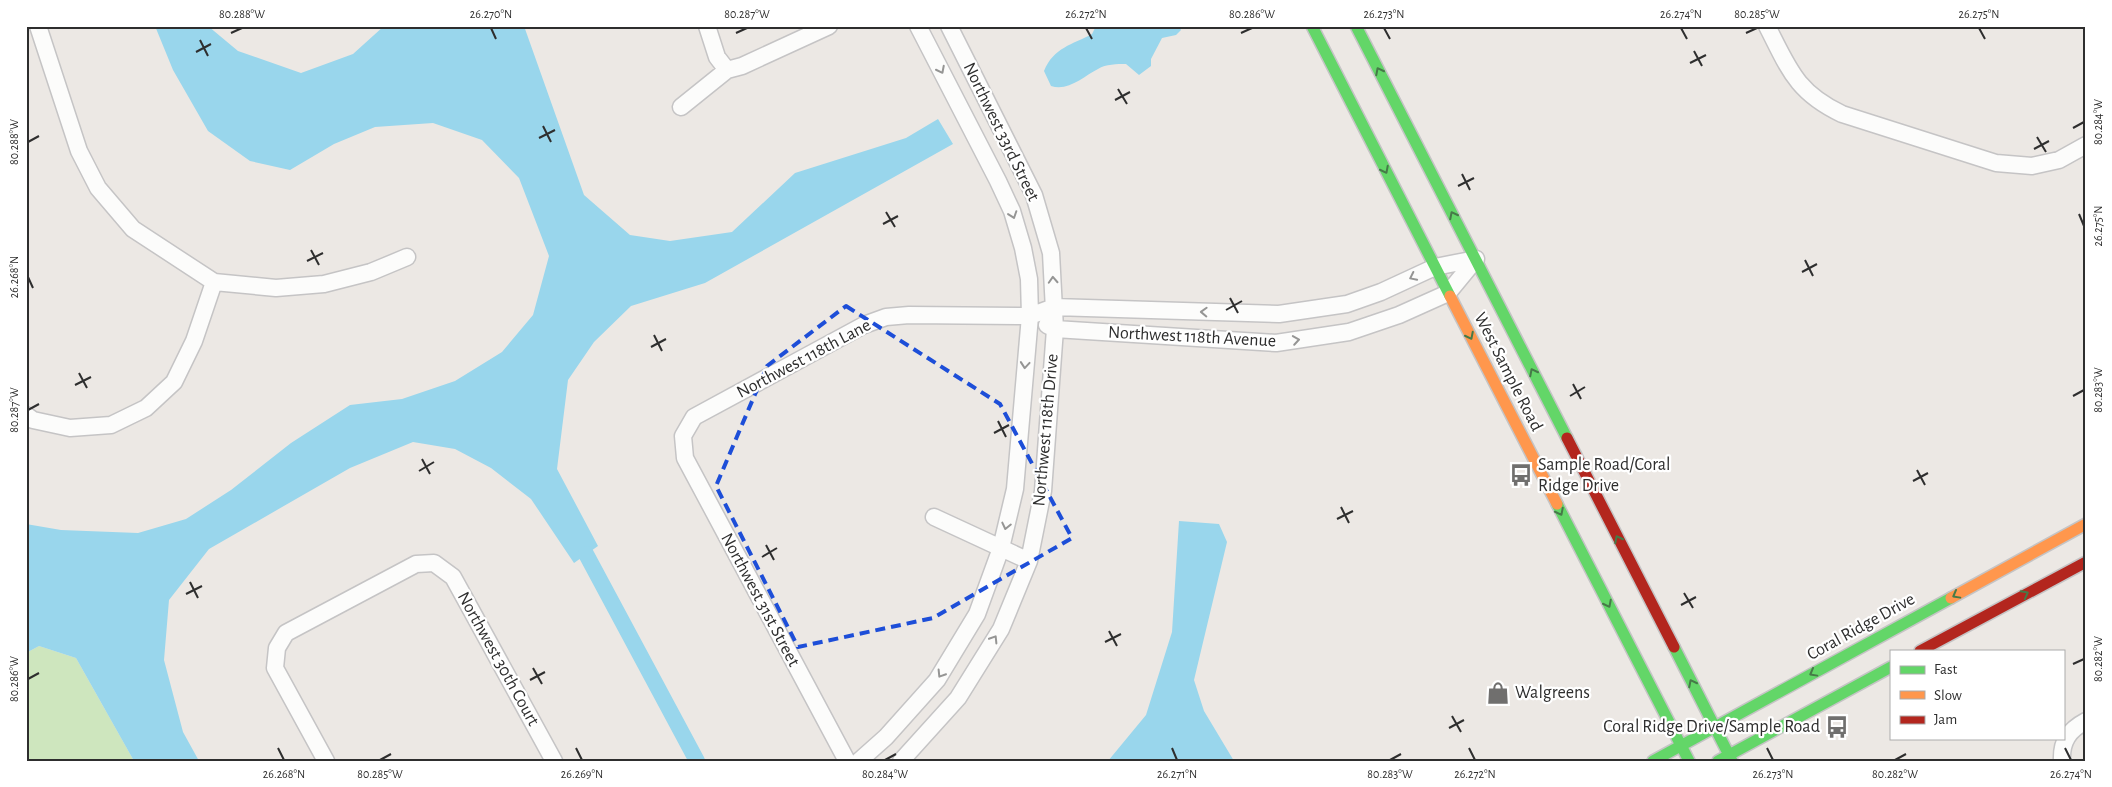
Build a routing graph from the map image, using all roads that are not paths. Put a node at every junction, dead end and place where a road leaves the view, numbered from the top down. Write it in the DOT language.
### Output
graph roads {
  1 [pos="38,26"];
  2 [pos="707,26"];
  3 [pos="829,26"];
  4 [pos="918,26"];
  5 [pos="948,26"];
  6 [pos="1312,26"];
  7 [pos="1356,26"];
  8 [pos="1767,26"];
  9 [pos="727,70"];
  10 [pos="681,107"];
  11 [pos="2086,145"];
  12 [pos="407,257"];
  13 [pos="1476,259"];
  14 [pos="1435,267"];
  15 [pos="214,282"];
  16 [pos="1448,293"];
  17 [pos="1054,307"];
  18 [pos="1030,316"];
  19 [pos="1055,329"];
  20 [pos="26,416"];
  21 [pos="683,436"];
  22 [pos="934,517"];
  23 [pos="2086,524"];
  24 [pos="1001,548"];
  25 [pos="1029,561"];
  26 [pos="2086,562"];
  27 [pos="1922,650"];
  28 [pos="1890,668"];
  29 [pos="2086,721"];
  30 [pos="1715,727"];
  31 [pos="1681,746"];
  32 [pos="2061,754"];
  33 [pos="1726,759"];
  34 [pos="326,761"];
  35 [pos="554,761"];
  36 [pos="847,761"];
  37 [pos="859,761"];
  38 [pos="901,761"];
  39 [pos="1653,761"];
  40 [pos="1689,761"];
  1 -- 15 [label="street"];
  2 -- 9 [label="street"];
  3 -- 9 [label="street"];
  4 -- 18 [label="street, Northwest 33rd Street, one-way"];
  17 -- 5 [label="street, Northwest 33rd Street, one-way"];
  6 -- 14 [label="main road, West Sample Road, one-way"];
  13 -- 7 [label="main road, West Sample Road, one-way"];
  8 -- 11 [label="street"];
  9 -- 10 [label="street"];
  12 -- 15 [label="street"];
  13 -- 14 [label="street, Northwest 118th Avenue"];
  13 -- 16 [label="street, Northwest 118th Avenue"];
  30 -- 13 [label="main road, West Sample Road, one-way"];
  14 -- 16 [label="main road, West Sample Road"];
  14 -- 17 [label="street, Northwest 118th Avenue, one-way"];
  15 -- 20 [label="street"];
  19 -- 16 [label="street, Northwest 118th Avenue, one-way"];
  16 -- 31 [label="main road, West Sample Road, one-way"];
  17 -- 18 [label="street, Northwest 118th Avenue"];
  17 -- 19 [label="street, Northwest 33rd Street"];
  18 -- 19 [label="street, Northwest 118th Avenue"];
  18 -- 21 [label="street, Northwest 118th Lane"];
  18 -- 24 [label="street, Northwest 118th Drive, one-way"];
  19 -- 25 [label="street, Northwest 118th Drive"];
  21 -- 36 [label="street, Northwest 31st Street"];
  22 -- 24 [label="street"];
  23 -- 30 [label="main road, Coral Ridge Drive, one-way"];
  24 -- 25 [label="street"];
  24 -- 37 [label="street, Northwest 118th Drive, one-way"];
  38 -- 25 [label="street, Northwest 118th Drive, one-way"];
  27 -- 26 [label="main road, one-way"];
  28 -- 33 [label="main road"];
  29 -- 32 [label="street"];
  30 -- 31 [label="main road, Coral Ridge Drive"];
  30 -- 33 [label="main road, West Sample Road"];
  31 -- 39 [label="main road, Coral Ridge Drive"];
  31 -- 40 [label="main road, West Sample Road"];
  34 -- 35 [label="street, Northwest 30th Court"];
}
